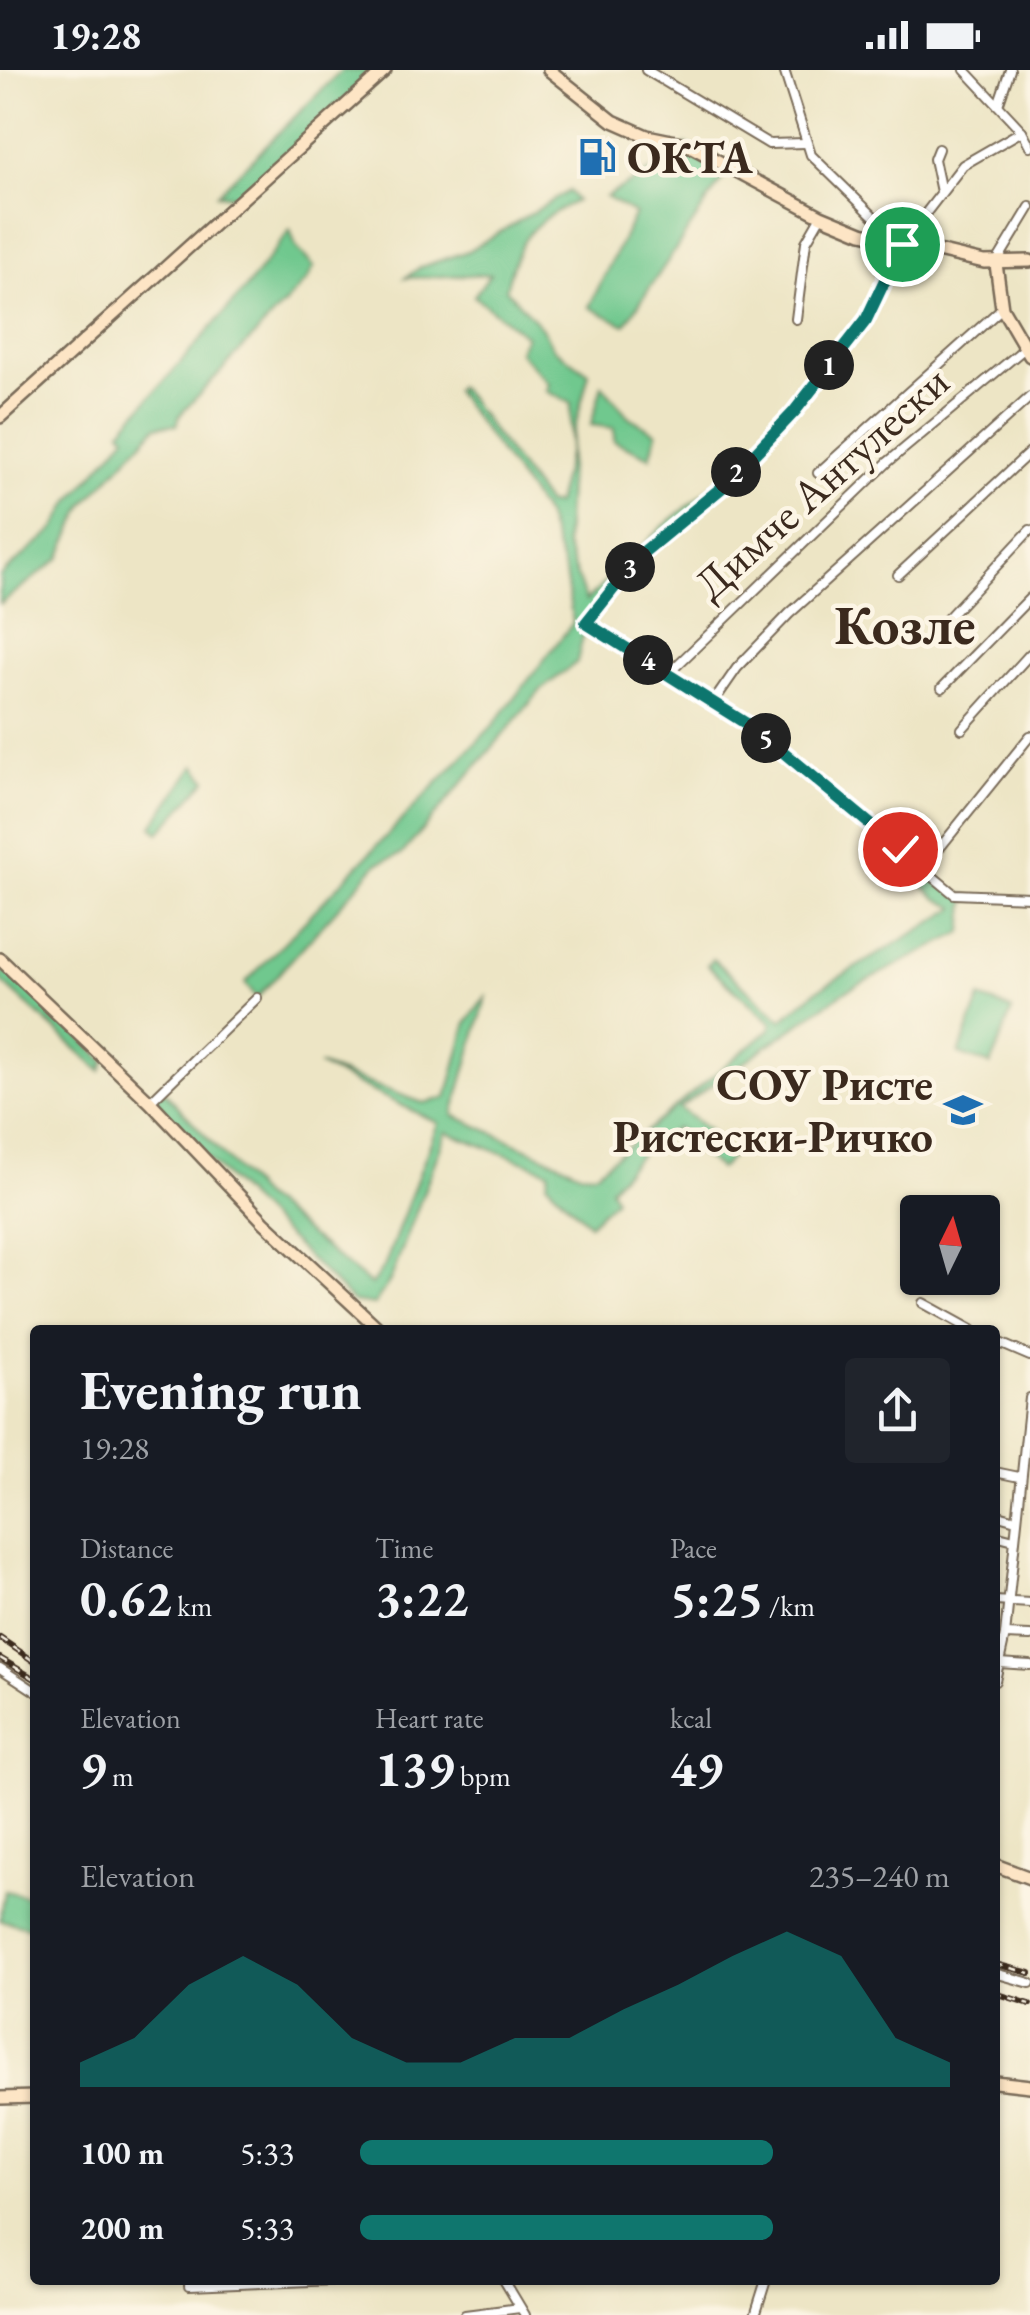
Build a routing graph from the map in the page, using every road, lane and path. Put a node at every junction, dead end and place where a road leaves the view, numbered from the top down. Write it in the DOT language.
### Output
graph roads {
  1 [pos="385,70"];
  2 [pos="549,70"];
  3 [pos="646,70"];
  4 [pos="668,70"];
  5 [pos="784,70"];
  6 [pos="964,70"];
  7 [pos="1010,70"];
  8 [pos="656,72"];
  9 [pos="998,104"];
  10 [pos="1022,131"];
  11 [pos="806,143"];
  12 [pos="1029,143"];
  13 [pos="938,149"];
  14 [pos="941,192"];
  15 [pos="1030,207"];
  16 [pos="821,216"];
  17 [pos="902,244"];
  18 [pos="1030,261"];
  19 [pos="996,264"];
  20 [pos="1002,308"];
  21 [pos="796,319"];
  22 [pos="1028,352"];
  23 [pos="1030,397"];
  24 [pos="0,417"];
  25 [pos="1030,452"];
  26 [pos="818,473"];
  27 [pos="1030,530"];
  28 [pos="898,575"];
  29 [pos="1030,598"];
  30 [pos="946,620"];
  31 [pos="1030,654"];
  32 [pos="670,672"];
  33 [pos="942,688"];
  34 [pos="712,704"];
  35 [pos="962,729"];
  36 [pos="1030,736"];
  37 [pos="921,871"];
  38 [pos="1030,897"];
  39 [pos="0,958"];
  40 [pos="256,998"];
  41 [pos="150,1102"];
  42 [pos="923,1303"];
  43 [pos="375,1325"];
  44 [pos="963,1325"];
  45 [pos="1000,1343"];
  46 [pos="1030,1356"];
  47 [pos="1030,1398"];
  48 [pos="1024,1471"];
  49 [pos="1000,1515"];
  50 [pos="1016,1520"];
  51 [pos="1030,1534"];
  52 [pos="1000,1535"];
  53 [pos="1014,1536"];
  54 [pos="1000,1601"];
  55 [pos="1007,1602"];
  56 [pos="1030,1603"];
  57 [pos="1004,1634"];
  58 [pos="1030,1636"];
  59 [pos="1000,1650"];
  60 [pos="1000,1662"];
  61 [pos="1030,1665"];
  62 [pos="0,1668"];
  63 [pos="30,1688"];
  64 [pos="1000,1868"];
  65 [pos="1030,1878"];
  66 [pos="1000,1974"];
  67 [pos="1030,1982"];
  68 [pos="1000,2083"];
  69 [pos="1030,2086"];
  70 [pos="30,2097"];
  71 [pos="0,2098"];
  72 [pos="214,2285"];
  73 [pos="507,2285"];
  74 [pos="765,2285"];
  75 [pos="189,2286"];
  76 [pos="523,2311"];
  77 [pos="465,2315"];
  78 [pos="756,2315"];
  1 -- 24 [label="main road"];
  2 -- 16 [label="main road"];
  3 -- 8 [label="street"];
  4 -- 8 [label="street"];
  5 -- 11 [label="street"];
  6 -- 9 [label="street"];
  7 -- 9 [label="street"];
  8 -- 11 [label="street"];
  9 -- 10 [label="street"];
  10 -- 12 [label="street"];
  10 -- 14 [label="street"];
  11 -- 17 [label="street"];
  13 -- 14 [label="street"];
  14 -- 17 [label="street"];
  15 -- 19 [label="street"];
  16 -- 17 [label="main road"];
  16 -- 21 [label="street"];
  17 -- 19 [label="main road"];
  17 -- 32 [label="street"];
  18 -- 19 [label="main road"];
  19 -- 20 [label="main road, Димче Антулески"];
  20 -- 22 [label="main road, Димче Антулески"];
  20 -- 26 [label="street, Димче Антулески"];
  22 -- 32 [label="street, Димче Антулески"];
  23 -- 34 [label="street, Димче Антулески"];
  25 -- 28 [label="street"];
  27 -- 30 [label="street"];
  29 -- 33 [label="street"];
  31 -- 35 [label="street"];
  32 -- 34 [label="street"];
  34 -- 37 [label="street"];
  36 -- 37 [label="street"];
  37 -- 38 [label="street"];
  39 -- 41 [label="main road"];
  40 -- 41 [label="street"];
  41 -- 43 [label="main road"];
  42 -- 44 [label="street"];
  45 -- 46 [label="street"];
  47 -- 48 [label="street"];
  48 -- 50 [label="street"];
  49 -- 50 [label="street"];
  50 -- 53 [label="street"];
  51 -- 53 [label="street"];
  52 -- 53 [label="street"];
  53 -- 55 [label="street"];
  54 -- 55 [label="street"];
  55 -- 56 [label="street"];
  55 -- 57 [label="street"];
  57 -- 58 [label="street"];
  57 -- 59 [label="street"];
  60 -- 61 [label="street"];
  62 -- 63 [label="street"];
  64 -- 65 [label="main road"];
  66 -- 67 [label="street"];
  68 -- 69 [label="main road"];
  70 -- 71 [label="main road"];
  72 -- 75 [label="street"];
  73 -- 76 [label="street"];
  74 -- 78 [label="street"];
  76 -- 77 [label="street"];
}
